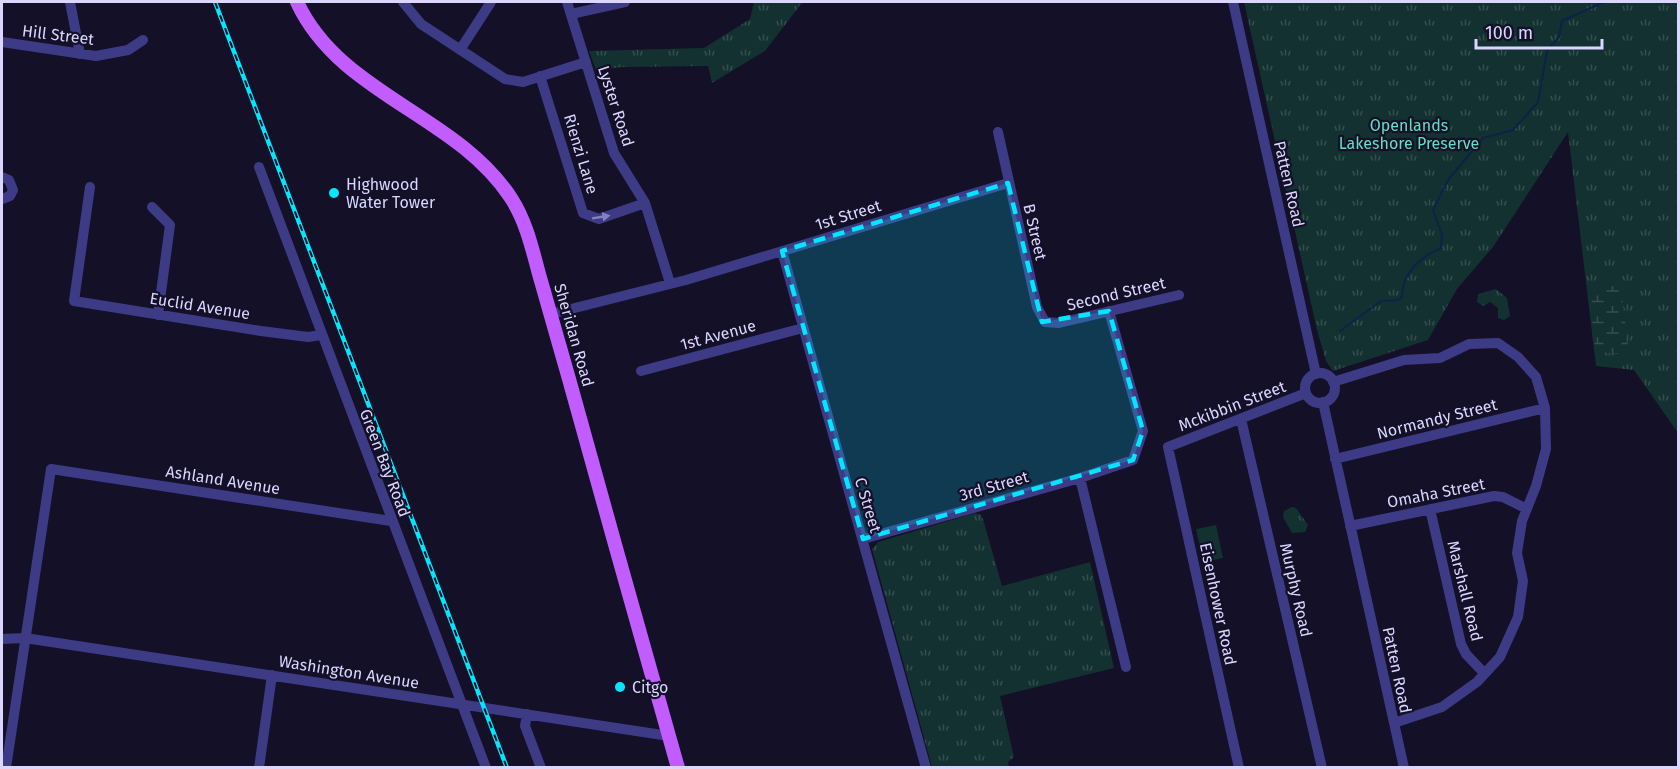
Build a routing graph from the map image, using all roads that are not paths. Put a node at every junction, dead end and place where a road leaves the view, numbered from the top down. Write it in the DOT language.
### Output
graph roads {
  1 [pos="70,2"];
  2 [pos="297,2"];
  3 [pos="403,2"];
  4 [pos="491,2"];
  5 [pos="567,2"];
  6 [pos="625,2"];
  7 [pos="1233,2"];
  8 [pos="571,14"];
  9 [pos="143,40"];
  10 [pos="2,42"];
  11 [pos="460,50"];
  12 [pos="80,54"];
  13 [pos="586,62"];
  14 [pos="540,76"];
  15 [pos="998,132"];
  16 [pos="259,167"];
  17 [pos="2,177"];
  18 [pos="1008,183"];
  19 [pos="90,187"];
  20 [pos="2,199"];
  21 [pos="645,203"];
  22 [pos="152,207"];
  23 [pos="782,251"];
  24 [pos="670,283"];
  25 [pos="1179,295"];
  26 [pos="1109,311"];
  27 [pos="551,314"];
  28 [pos="158,315"];
  29 [pos="1059,322"];
  30 [pos="803,328"];
  31 [pos="321,335"];
  32 [pos="641,371"];
  33 [pos="1316,374"];
  34 [pos="1333,382"];
  35 [pos="1306,393"];
  36 [pos="1323,402"];
  37 [pos="1545,408"];
  38 [pos="1241,419"];
  39 [pos="1168,447"];
  40 [pos="1335,459"];
  41 [pos="1080,478"];
  42 [pos="1430,509"];
  43 [pos="1527,509"];
  44 [pos="391,521"];
  45 [pos="1350,526"];
  46 [pos="863,539"];
  47 [pos="25,638"];
  48 [pos="2,639"];
  49 [pos="1126,666"];
  50 [pos="1484,673"];
  51 [pos="272,675"];
  52 [pos="461,704"];
  53 [pos="527,714"];
  54 [pos="1394,723"];
  55 [pos="669,736"];
  56 [pos="6,768"];
  57 [pos="259,768"];
  58 [pos="486,768"];
  59 [pos="541,768"];
  60 [pos="678,768"];
  61 [pos="926,768"];
  62 [pos="1239,768"];
  63 [pos="1322,768"];
  64 [pos="1404,768"];
  1 -- 12 [label="street"];
  2 -- 27 [label="main road, Sheridan Road"];
  3 -- 11 [label="street"];
  4 -- 11 [label="street"];
  5 -- 8 [label="street, Lyster Road"];
  6 -- 8 [label="street"];
  7 -- 33 [label="street, Patten Road"];
  8 -- 13 [label="street, Lyster Road"];
  9 -- 12 [label="street, Hill Street"];
  10 -- 12 [label="street, Hill Street"];
  11 -- 14 [label="street"];
  13 -- 14 [label="street"];
  13 -- 21 [label="street, Lyster Road"];
  14 -- 21 [label="street, Rienzi Lane, one-way"];
  15 -- 18 [label="street, B Street"];
  16 -- 31 [label="street, Green Bay Road"];
  17 -- 20 [label="street"];
  18 -- 23 [label="street, 1st Street"];
  18 -- 29 [label="street, B Street"];
  19 -- 28 [label="street, Euclid Avenue"];
  21 -- 24 [label="street, Lyster Road"];
  22 -- 28 [label="street"];
  23 -- 24 [label="street, 1st Street"];
  23 -- 30 [label="street, C Street"];
  24 -- 27 [label="street, 1st Street"];
  25 -- 26 [label="street, Second Street"];
  26 -- 29 [label="street, Second Street"];
  26 -- 41 [label="street, 3rd Street"];
  27 -- 55 [label="main road, Sheridan Road"];
  28 -- 31 [label="street, Euclid Avenue"];
  30 -- 32 [label="street, 1st Avenue"];
  30 -- 46 [label="street, C Street"];
  31 -- 44 [label="street, Green Bay Road"];
  33 -- 34 [label="street"];
  33 -- 35 [label="street"];
  34 -- 36 [label="street"];
  34 -- 37 [label="street"];
  35 -- 36 [label="street"];
  35 -- 38 [label="street, Mckibbin Street"];
  36 -- 40 [label="street, Patten Road"];
  37 -- 40 [label="street, Normandy Street"];
  37 -- 43 [label="street"];
  38 -- 39 [label="street, Mckibbin Street"];
  38 -- 63 [label="street, Murphy Road"];
  39 -- 62 [label="street, Eisenhower Road"];
  40 -- 45 [label="street, Patten Road"];
  41 -- 46 [label="street, 3rd Street"];
  41 -- 49 [label="street"];
  42 -- 43 [label="street, Omaha Street"];
  42 -- 45 [label="street, Omaha Street"];
  42 -- 50 [label="street, Marshall Road"];
  43 -- 50 [label="street"];
  44 -- 47 [label="street, Ashland Avenue"];
  44 -- 52 [label="street, Green Bay Road"];
  45 -- 54 [label="street, Patten Road"];
  46 -- 61 [label="street, C Street"];
  47 -- 48 [label="street, Washington Avenue"];
  47 -- 51 [label="street, Washington Avenue"];
  47 -- 56 [label="street"];
  50 -- 54 [label="street"];
  51 -- 52 [label="street, Washington Avenue"];
  51 -- 57 [label="street"];
  52 -- 53 [label="street, Washington Avenue"];
  52 -- 58 [label="street, Green Bay Road"];
  53 -- 55 [label="street, Washington Avenue"];
  53 -- 59 [label="street"];
  54 -- 64 [label="street, Patten Road"];
  55 -- 60 [label="main road, Sheridan Road"];
}
